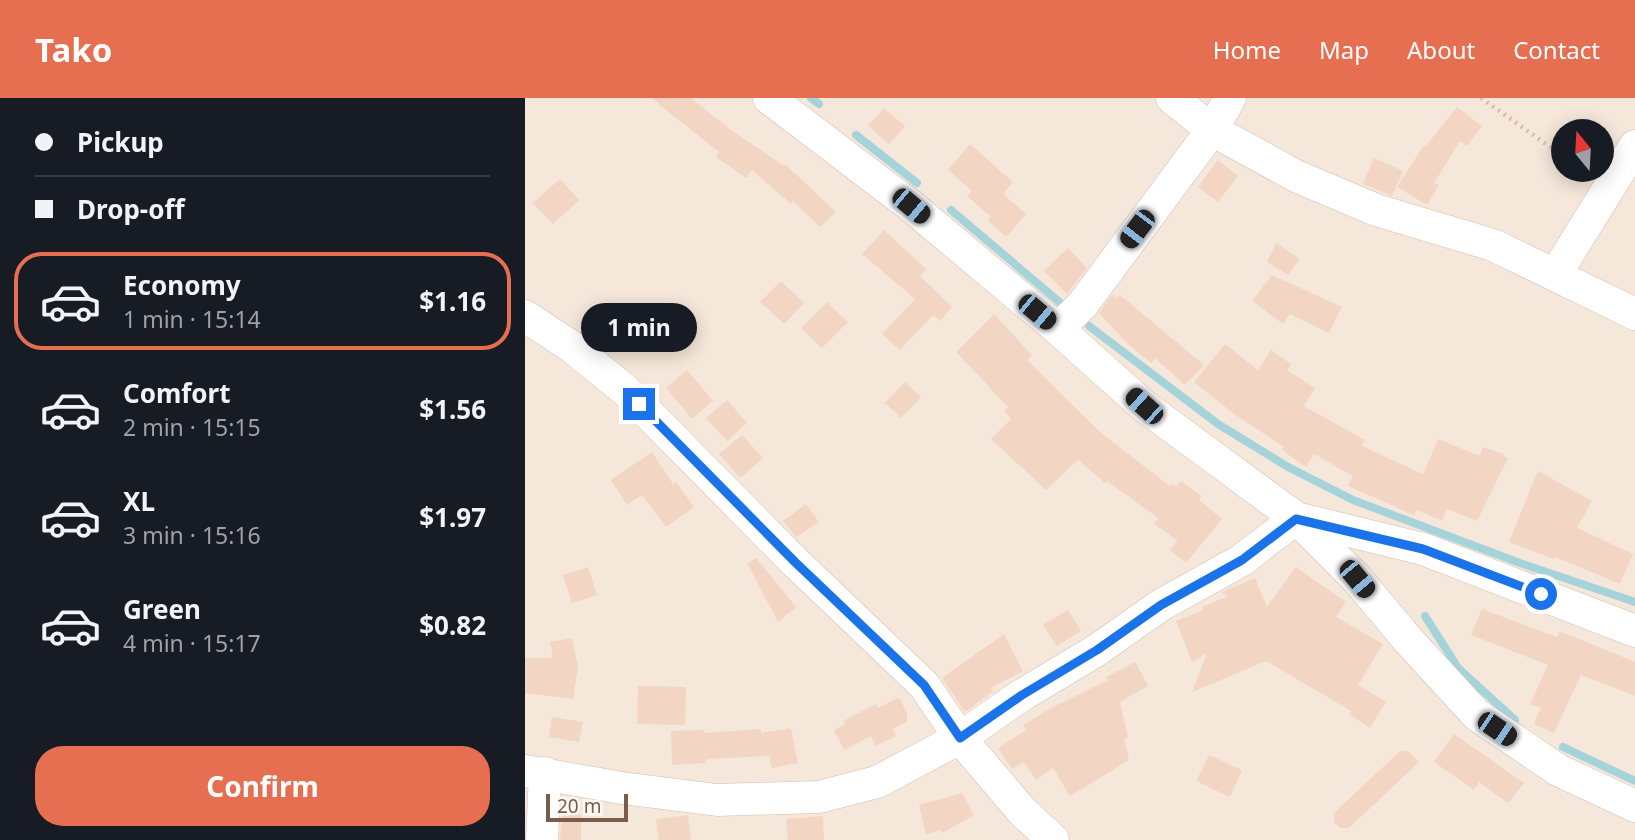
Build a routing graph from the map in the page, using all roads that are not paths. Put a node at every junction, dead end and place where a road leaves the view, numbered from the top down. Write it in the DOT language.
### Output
graph roads {
  1 [pos="769,98"];
  2 [pos="1172,98"];
  3 [pos="1230,98"];
  4 [pos="1212,131"];
  5 [pos="1635,146"];
  6 [pos="1555,275"];
  7 [pos="1635,314"];
  8 [pos="525,316"];
  9 [pos="1058,329"];
  10 [pos="1296,519"];
  11 [pos="1635,631"];
  12 [pos="960,738"];
  13 [pos="535,772"];
  14 [pos="1635,806"];
  15 [pos="543,840"];
  16 [pos="1053,840"];
  1 -- 9 [label="street"];
  2 -- 4 [label="street"];
  3 -- 4 [label="street"];
  4 -- 6 [label="street"];
  4 -- 9 [label="street"];
  5 -- 6 [label="street"];
  6 -- 7 [label="street"];
  8 -- 12 [label="street"];
  9 -- 10 [label="street"];
  10 -- 11 [label="street"];
  10 -- 12 [label="street"];
  10 -- 14 [label="street"];
  12 -- 13 [label="street"];
  12 -- 16 [label="street"];
  13 -- 15 [label="street"];
}
